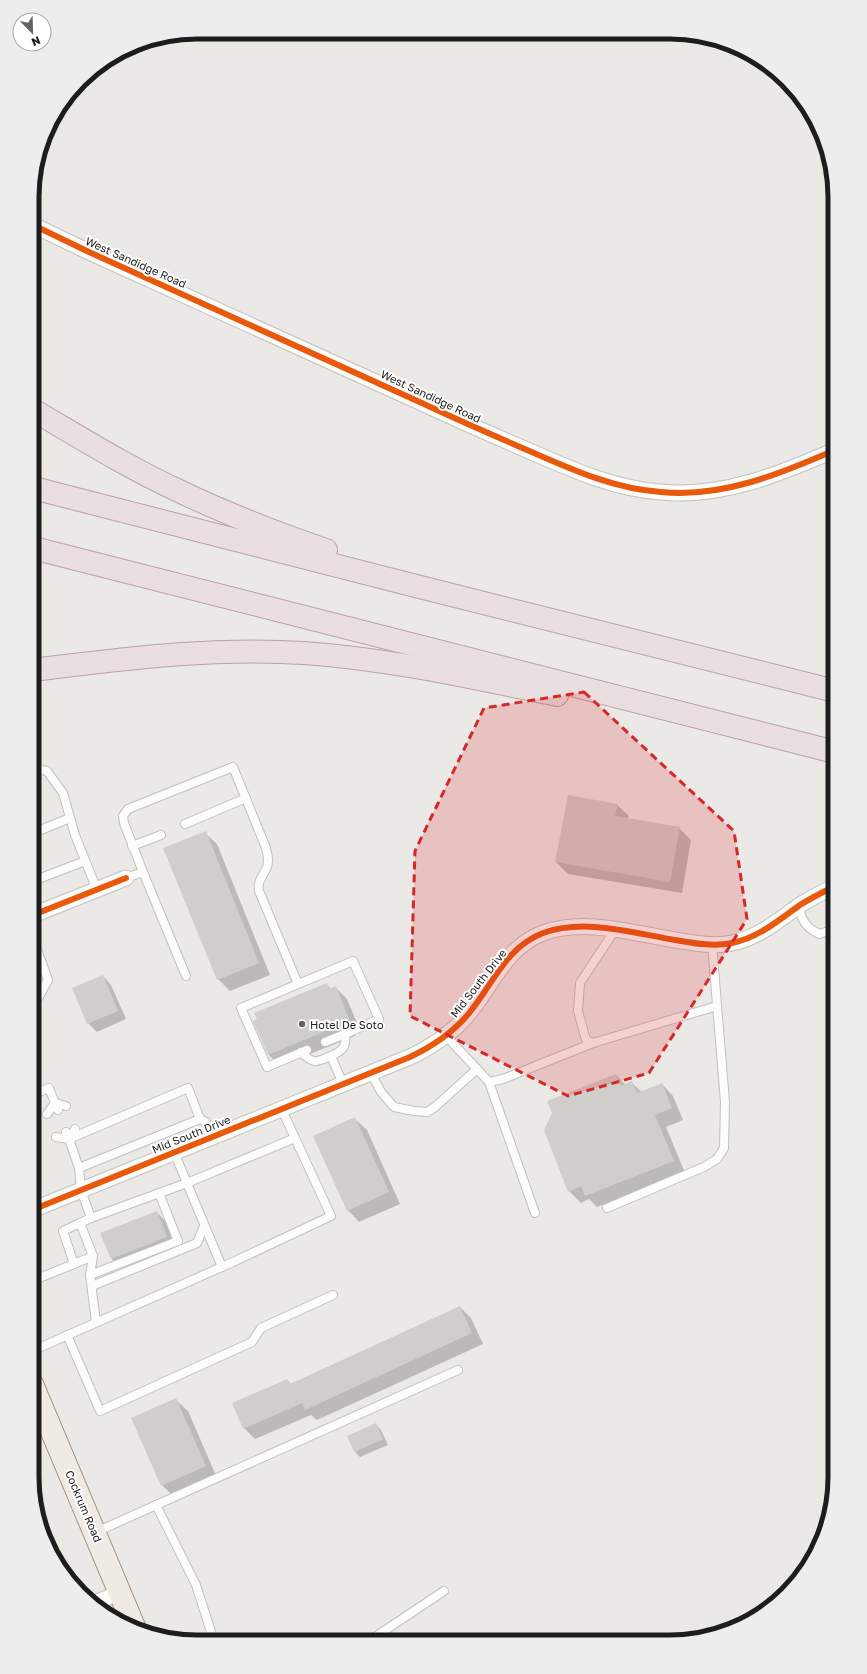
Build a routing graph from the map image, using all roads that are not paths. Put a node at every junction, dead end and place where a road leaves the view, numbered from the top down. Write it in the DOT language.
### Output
graph roads {
  1 [pos="39,228"];
  2 [pos="39,413"];
  3 [pos="828,453"];
  4 [pos="39,490"];
  5 [pos="39,550"];
  6 [pos="412,585"];
  7 [pos="39,669"];
  8 [pos="828,689"];
  9 [pos="714,721"];
  10 [pos="828,750"];
  11 [pos="39,769"];
  12 [pos="246,798"];
  13 [pos="70,818"];
  14 [pos="185,824"];
  15 [pos="39,831"];
  16 [pos="161,835"];
  17 [pos="132,846"];
  18 [pos="85,861"];
  19 [pos="143,872"];
  20 [pos="126,878"];
  21 [pos="39,879"];
  22 [pos="97,890"];
  23 [pos="828,890"];
  24 [pos="798,907"];
  25 [pos="39,913"];
  26 [pos="615,930"];
  27 [pos="828,931"];
  28 [pos="712,944"];
  29 [pos="39,958"];
  30 [pos="186,976"];
  31 [pos="298,984"];
  32 [pos="39,996"];
  33 [pos="717,1006"];
  34 [pos="345,1034"];
  35 [pos="446,1036"];
  36 [pos="325,1042"];
  37 [pos="593,1043"];
  38 [pos="331,1056"];
  39 [pos="477,1069"];
  40 [pos="371,1073"];
  41 [pos="489,1082"];
  42 [pos="343,1084"];
  43 [pos="39,1092"];
  44 [pos="66,1106"];
  45 [pos="56,1107"];
  46 [pos="282,1108"];
  47 [pos="47,1114"];
  48 [pos="200,1119"];
  49 [pos="75,1129"];
  50 [pos="68,1136"];
  51 [pos="212,1136"];
  52 [pos="56,1137"];
  53 [pos="295,1138"];
  54 [pos="174,1152"];
  55 [pos="79,1168"];
  56 [pos="187,1183"];
  57 [pos="81,1190"];
  58 [pos="159,1193"];
  59 [pos="39,1207"];
  60 [pos="607,1208"];
  61 [pos="535,1214"];
  62 [pos="91,1218"];
  63 [pos="80,1223"];
  64 [pos="204,1226"];
  65 [pos="93,1256"];
  66 [pos="74,1264"];
  67 [pos="222,1267"];
  68 [pos="90,1276"];
  69 [pos="39,1278"];
  70 [pos="92,1286"];
  71 [pos="333,1295"];
  72 [pos="96,1322"];
  73 [pos="67,1335"];
  74 [pos="39,1348"];
  75 [pos="458,1370"];
  76 [pos="39,1400"];
  77 [pos="156,1505"];
  78 [pos="95,1532"];
  79 [pos="444,1591"];
  80 [pos="120,1592"];
  81 [pos="100,1601"];
  82 [pos="132,1621"];
  83 [pos="212,1635"];
  84 [pos="378,1635"];
  1 -- 3 [label="street, West Sandidge Road"];
  2 -- 6 [label="highway"];
  4 -- 6 [label="highway"];
  5 -- 9 [label="highway"];
  6 -- 8 [label="highway"];
  7 -- 9 [label="highway"];
  9 -- 10 [label="highway"];
  11 -- 13 [label="lane"];
  12 -- 14 [label="lane"];
  12 -- 17 [label="lane"];
  12 -- 31 [label="lane"];
  13 -- 15 [label="lane"];
  13 -- 18 [label="lane"];
  16 -- 17 [label="lane"];
  17 -- 19 [label="lane"];
  18 -- 21 [label="lane"];
  18 -- 22 [label="lane"];
  19 -- 20 [label="lane"];
  19 -- 30 [label="lane"];
  20 -- 22 [label="street"];
  22 -- 25 [label="street"];
  23 -- 24 [label="street, Mid South Drive"];
  24 -- 27 [label="lane"];
  24 -- 28 [label="street, Mid South Drive"];
  26 -- 28 [label="street, Mid South Drive"];
  26 -- 35 [label="street, Mid South Drive"];
  26 -- 37 [label="lane"];
  28 -- 33 [label="lane"];
  29 -- 32 [label="lane"];
  31 -- 34 [label="lane"];
  31 -- 38 [label="lane"];
  33 -- 37 [label="lane"];
  33 -- 60 [label="lane"];
  34 -- 36 [label="lane"];
  34 -- 38 [label="lane"];
  35 -- 39 [label="lane"];
  35 -- 40 [label="street, Mid South Drive"];
  37 -- 41 [label="lane"];
  38 -- 42 [label="lane"];
  39 -- 40 [label="lane"];
  39 -- 41 [label="lane"];
  40 -- 42 [label="street, Mid South Drive"];
  41 -- 61 [label="lane"];
  42 -- 46 [label="street, Mid South Drive"];
  43 -- 45 [label="lane"];
  44 -- 45 [label="lane"];
  45 -- 47 [label="lane"];
  46 -- 51 [label="street, Mid South Drive"];
  46 -- 53 [label="lane"];
  48 -- 50 [label="lane"];
  48 -- 51 [label="lane"];
  48 -- 55 [label="lane"];
  49 -- 50 [label="lane"];
  50 -- 52 [label="lane"];
  50 -- 55 [label="lane"];
  51 -- 54 [label="street, Mid South Drive"];
  53 -- 56 [label="lane"];
  53 -- 67 [label="lane"];
  54 -- 56 [label="lane"];
  54 -- 57 [label="street, Mid South Drive"];
  55 -- 57 [label="lane"];
  56 -- 58 [label="lane"];
  56 -- 64 [label="lane"];
  57 -- 59 [label="street, Mid South Drive"];
  57 -- 62 [label="lane"];
  58 -- 62 [label="lane"];
  58 -- 68 [label="lane"];
  62 -- 63 [label="lane"];
  63 -- 65 [label="lane"];
  63 -- 66 [label="lane"];
  64 -- 67 [label="lane"];
  64 -- 70 [label="lane"];
  65 -- 66 [label="lane"];
  65 -- 68 [label="lane"];
  66 -- 69 [label="lane"];
  67 -- 72 [label="lane"];
  68 -- 70 [label="lane"];
  70 -- 72 [label="lane"];
  71 -- 73 [label="lane"];
  72 -- 73 [label="lane"];
  73 -- 74 [label="lane"];
  75 -- 77 [label="lane"];
  76 -- 78 [label="main road, Cockrum Road"];
  77 -- 78 [label="lane"];
  77 -- 83 [label="lane"];
  78 -- 80 [label="main road, Cockrum Road"];
  79 -- 84 [label="lane"];
  80 -- 81 [label="street"];
  80 -- 82 [label="main road, Cockrum Road"];
}
